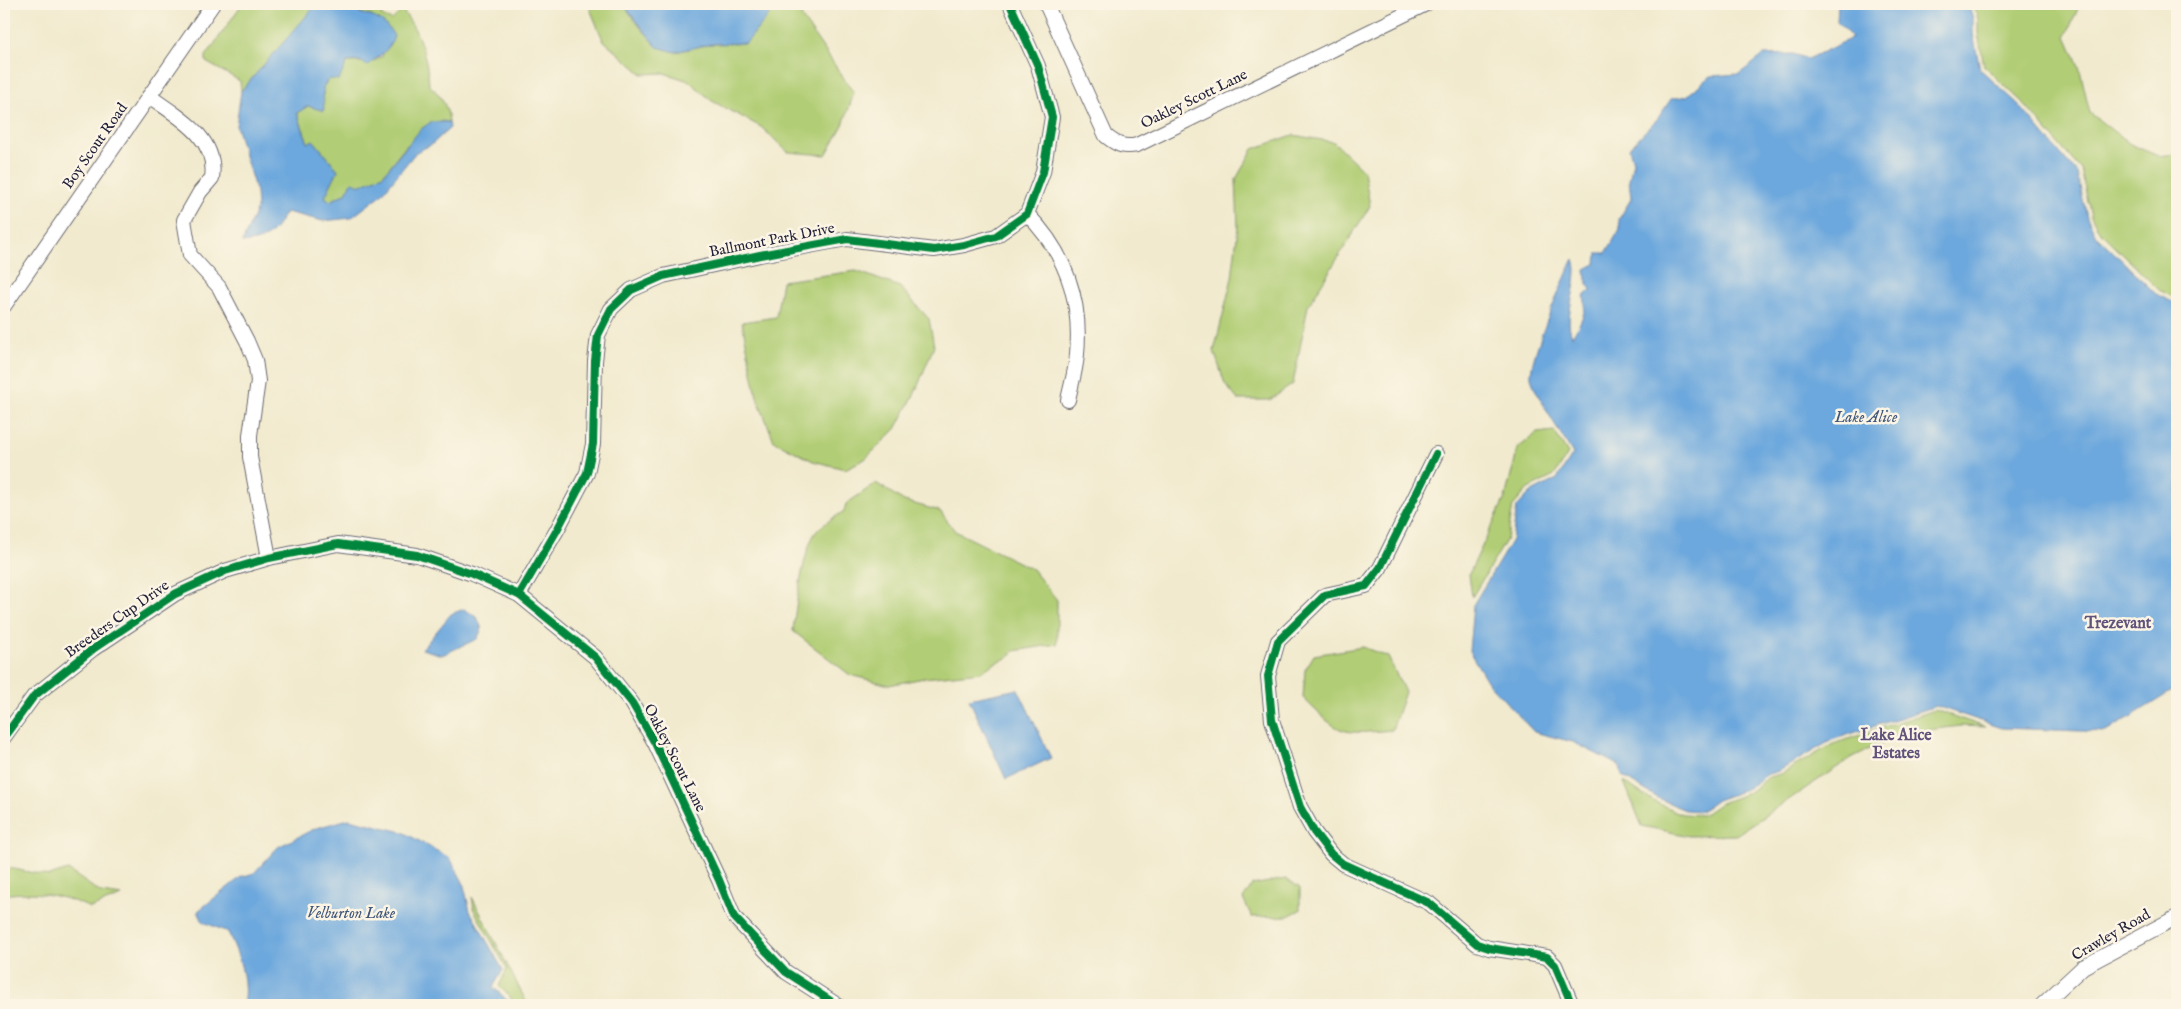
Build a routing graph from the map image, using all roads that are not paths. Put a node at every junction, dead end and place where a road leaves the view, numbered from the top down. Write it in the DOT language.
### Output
graph roads {
  1 [pos="213,4"];
  2 [pos="1010,4"];
  3 [pos="1046,4"];
  4 [pos="1426,4"];
  5 [pos="149,96"];
  6 [pos="1026,214"];
  7 [pos="4,306"];
  8 [pos="1068,400"];
  9 [pos="1436,454"];
  10 [pos="270,558"];
  11 [pos="518,595"];
  12 [pos="4,737"];
  13 [pos="2177,917"];
  14 [pos="836,1005"];
  15 [pos="1572,1005"];
  16 [pos="2042,1005"];
  1 -- 5 [label="street, Boy Scout Road"];
  2 -- 6 [label="street"];
  3 -- 4 [label="street, Oakley Scott Lane"];
  5 -- 7 [label="street, Boy Scout Road"];
  5 -- 10 [label="street"];
  6 -- 8 [label="street"];
  6 -- 11 [label="street, Ballmont Park Drive"];
  9 -- 15 [label="street"];
  10 -- 11 [label="street, Oakley Scout Lane"];
  10 -- 12 [label="street, Breeders Cup Drive"];
  11 -- 14 [label="street, Oakley Scout Lane"];
  13 -- 16 [label="street, Crawley Road"];
}
